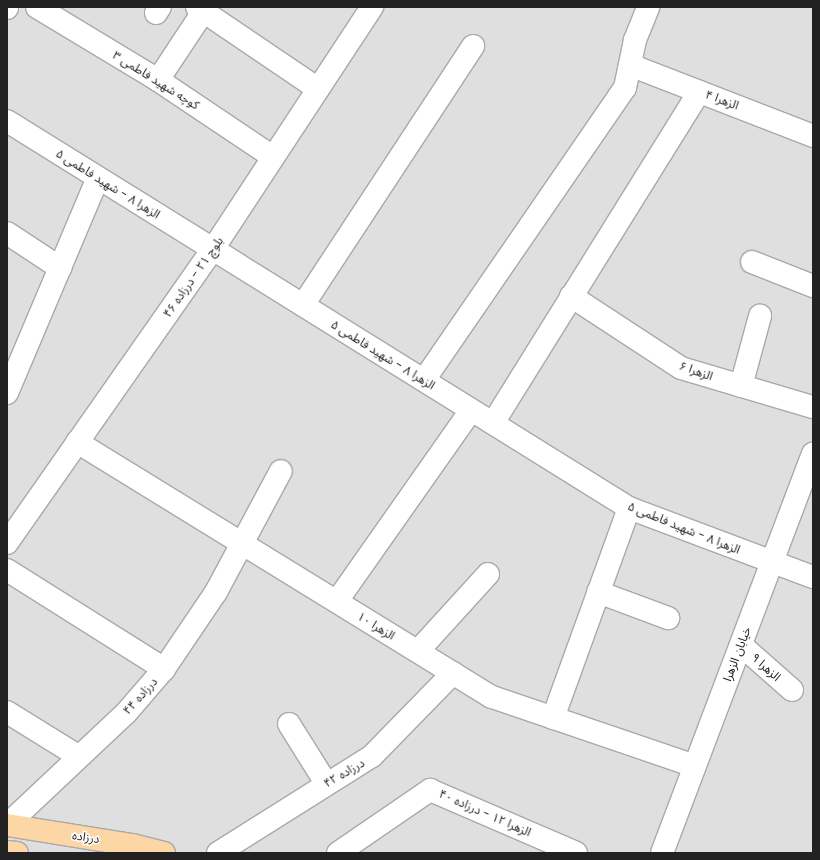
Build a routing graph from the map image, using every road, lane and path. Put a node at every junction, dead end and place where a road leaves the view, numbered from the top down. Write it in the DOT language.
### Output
graph roads {
  1 [pos="37,7"];
  2 [pos="372,7"];
  3 [pos="648,7"];
  4 [pos="200,9"];
  5 [pos="473,46"];
  6 [pos="630,65"];
  7 [pos="158,80"];
  8 [pos="318,89"];
  9 [pos="699,92"];
  10 [pos="7,121"];
  11 [pos="813,136"];
  12 [pos="273,157"];
  13 [pos="98,178"];
  14 [pos="7,233"];
  15 [pos="213,249"];
  16 [pos="752,262"];
  17 [pos="60,268"];
  18 [pos="813,286"];
  19 [pos="570,296"];
  20 [pos="303,305"];
  21 [pos="760,316"];
  22 [pos="424,380"];
  23 [pos="741,386"];
  24 [pos="7,393"];
  25 [pos="813,407"];
  26 [pos="471,410"];
  27 [pos="494,423"];
  28 [pos="77,442"];
  29 [pos="813,454"];
  30 [pos="281,471"];
  31 [pos="629,508"];
  32 [pos="7,543"];
  33 [pos="241,543"];
  34 [pos="772,563"];
  35 [pos="7,570"];
  36 [pos="488,574"];
  37 [pos="813,577"];
  38 [pos="598,592"];
  39 [pos="336,601"];
  40 [pos="668,618"];
  41 [pos="741,645"];
  42 [pos="418,651"];
  43 [pos="164,669"];
  44 [pos="453,673"];
  45 [pos="792,690"];
  46 [pos="7,712"];
  47 [pos="553,718"];
  48 [pos="289,724"];
  49 [pos="78,756"];
  50 [pos="695,766"];
  51 [pos="326,783"];
  52 [pos="7,825"];
  53 [pos="7,852"];
  54 [pos="17,853"];
  55 [pos="164,853"];
  56 [pos="218,853"];
  57 [pos="338,853"];
  58 [pos="576,853"];
  59 [pos="662,853"];
  1 -- 7 [label="street, کوچه شهید فاطمی ۳"];
  2 -- 8 [label="street, بلوچ ۲۱ - درزاده ۴۶"];
  3 -- 6 [label="street"];
  4 -- 7 [label="street"];
  4 -- 8 [label="street"];
  5 -- 20 [label="street"];
  6 -- 9 [label="street, الزهرا ۴"];
  6 -- 22 [label="street"];
  7 -- 12 [label="street, کوچه شهید فاطمی ۳"];
  8 -- 12 [label="street, بلوچ ۲۱ - درزاده ۴۶"];
  9 -- 11 [label="street, الزهرا ۴"];
  9 -- 19 [label="street"];
  10 -- 13 [label="street, الزهرا ۸ - شهید فاطمی ۵"];
  12 -- 15 [label="street, بلوچ ۲۱ - درزاده ۴۶"];
  13 -- 15 [label="street, الزهرا ۸ - شهید فاطمی ۵"];
  13 -- 17 [label="street"];
  14 -- 17 [label="street"];
  15 -- 20 [label="street, الزهرا ۸ - شهید فاطمی ۵"];
  15 -- 28 [label="street, بلوچ ۲۱ - درزاده ۴۶"];
  16 -- 18 [label="street"];
  17 -- 24 [label="street"];
  19 -- 23 [label="street, الزهرا ۶"];
  19 -- 27 [label="street"];
  20 -- 22 [label="street, الزهرا ۸ - شهید فاطمی ۵"];
  21 -- 23 [label="street"];
  22 -- 26 [label="street, الزهرا ۸ - شهید فاطمی ۵"];
  23 -- 25 [label="street, الزهرا ۶"];
  26 -- 27 [label="street, الزهرا ۸ - شهید فاطمی ۵"];
  26 -- 39 [label="street"];
  27 -- 31 [label="street, الزهرا ۸ - شهید فاطمی ۵"];
  28 -- 32 [label="street, بلوچ ۲۱ - درزاده ۴۶"];
  28 -- 33 [label="street, الزهرا ۱۰"];
  29 -- 34 [label="street, خیابان الزهرا"];
  30 -- 33 [label="street, درزاده ۴۴"];
  31 -- 34 [label="street, الزهرا ۸ - شهید فاطمی ۵"];
  31 -- 38 [label="street"];
  33 -- 39 [label="street, الزهرا ۱۰"];
  33 -- 43 [label="street, درزاده ۴۴"];
  34 -- 37 [label="street, الزهرا ۸ - شهید فاطمی ۵"];
  34 -- 41 [label="street, خیابان الزهرا"];
  35 -- 43 [label="street"];
  36 -- 42 [label="street"];
  38 -- 40 [label="street"];
  38 -- 47 [label="street"];
  39 -- 42 [label="street, الزهرا ۱۰"];
  41 -- 45 [label="street, الزهرا ۹"];
  41 -- 50 [label="street, خیابان الزهرا"];
  42 -- 44 [label="street, الزهرا ۱۰"];
  43 -- 49 [label="street, درزاده ۴۴"];
  44 -- 47 [label="street, الزهرا ۱۰"];
  44 -- 51 [label="street, درزاده ۴۲"];
  46 -- 49 [label="street"];
  47 -- 50 [label="street, الزهرا ۱۰"];
  48 -- 51 [label="street"];
  49 -- 52 [label="street, درزاده ۴۴"];
  50 -- 59 [label="street, خیابان الزهرا"];
  51 -- 56 [label="street, درزاده ۴۲"];
  52 -- 55 [label="main road, درزاده"];
  53 -- 54 [label="main road"];
  57 -- 58 [label="street, الزهرا ۱۲ - درزاده ۴۰"];
}
